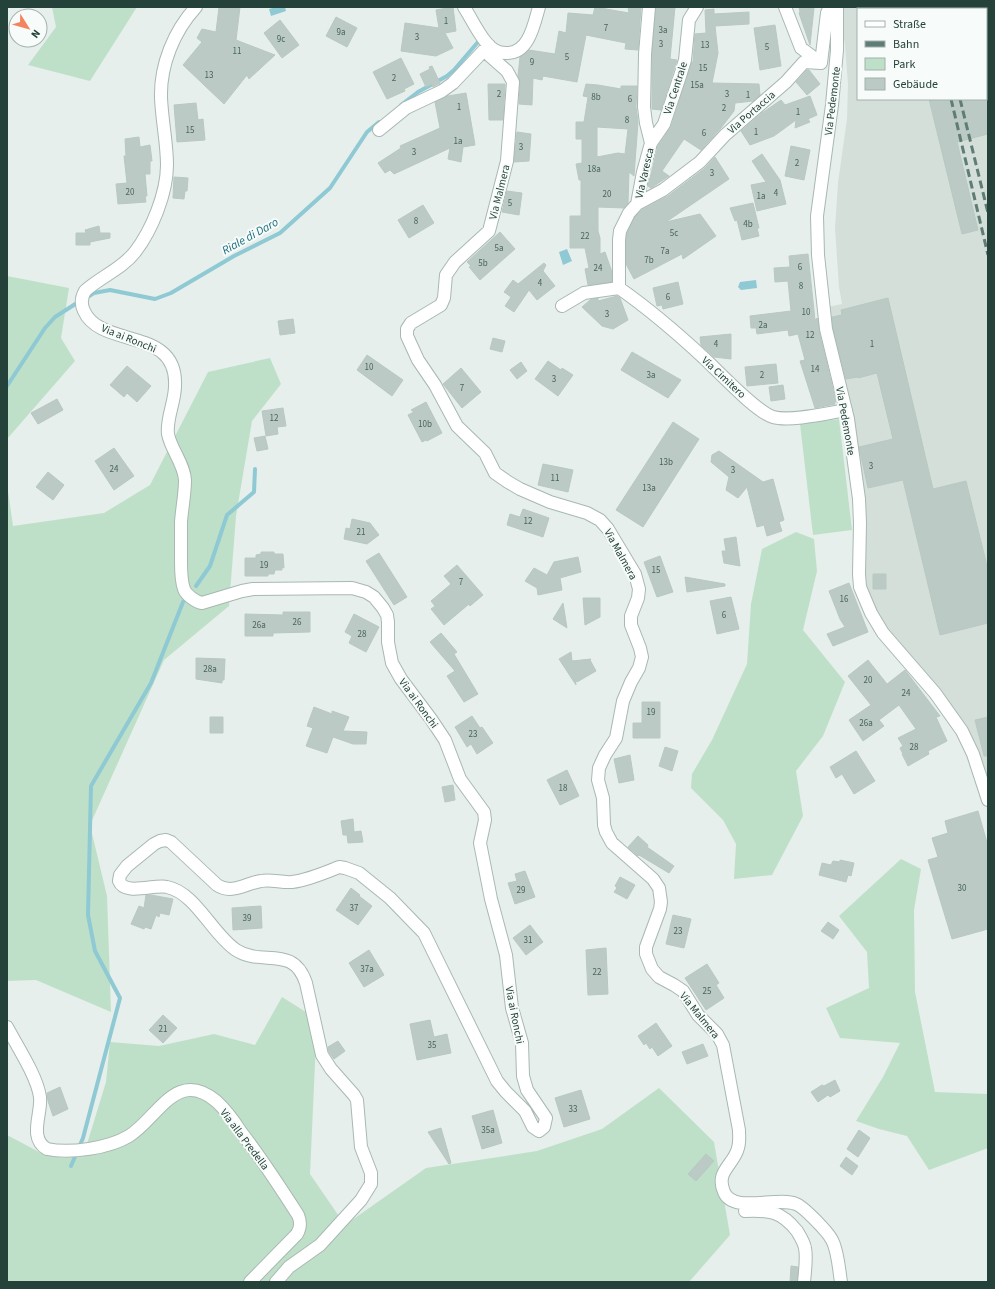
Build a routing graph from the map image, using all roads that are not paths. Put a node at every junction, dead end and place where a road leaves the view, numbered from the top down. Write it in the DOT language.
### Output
graph roads {
  1 [pos="196,7"];
  2 [pos="464,7"];
  3 [pos="539,7"];
  4 [pos="649,7"];
  5 [pos="697,7"];
  6 [pos="785,7"];
  7 [pos="830,7"];
  8 [pos="837,7"];
  9 [pos="486,41"];
  10 [pos="821,63"];
  11 [pos="379,130"];
  12 [pos="651,143"];
  13 [pos="637,204"];
  14 [pos="620,288"];
  15 [pos="562,306"];
  16 [pos="846,410"];
  17 [pos="988,800"];
  18 [pos="7,1027"];
  19 [pos="730,1200"];
  20 [pos="250,1282"];
  21 [pos="276,1282"];
  22 [pos="804,1282"];
  23 [pos="841,1282"];
  1 -- 21 [label="street, Via ai Ronchi"];
  2 -- 9 [label="street"];
  3 -- 9 [label="street"];
  4 -- 12 [label="street, Via Varesca"];
  5 -- 12 [label="street, Via Centrale"];
  6 -- 10 [label="street"];
  7 -- 10 [label="street"];
  8 -- 16 [label="street, Via Pedemonte"];
  9 -- 11 [label="street"];
  9 -- 19 [label="street, Via Malmera"];
  10 -- 13 [label="street, Via Portaccia"];
  12 -- 13 [label="street, Via Varesca"];
  13 -- 14 [label="street, Via Varesca"];
  14 -- 15 [label="street"];
  14 -- 16 [label="street, Via Cimitero"];
  16 -- 17 [label="street, Via Pedemonte"];
  18 -- 20 [label="street, Via alla Predella"];
  19 -- 22 [label="street, Via Malmera"];
  19 -- 23 [label="street"];
}
